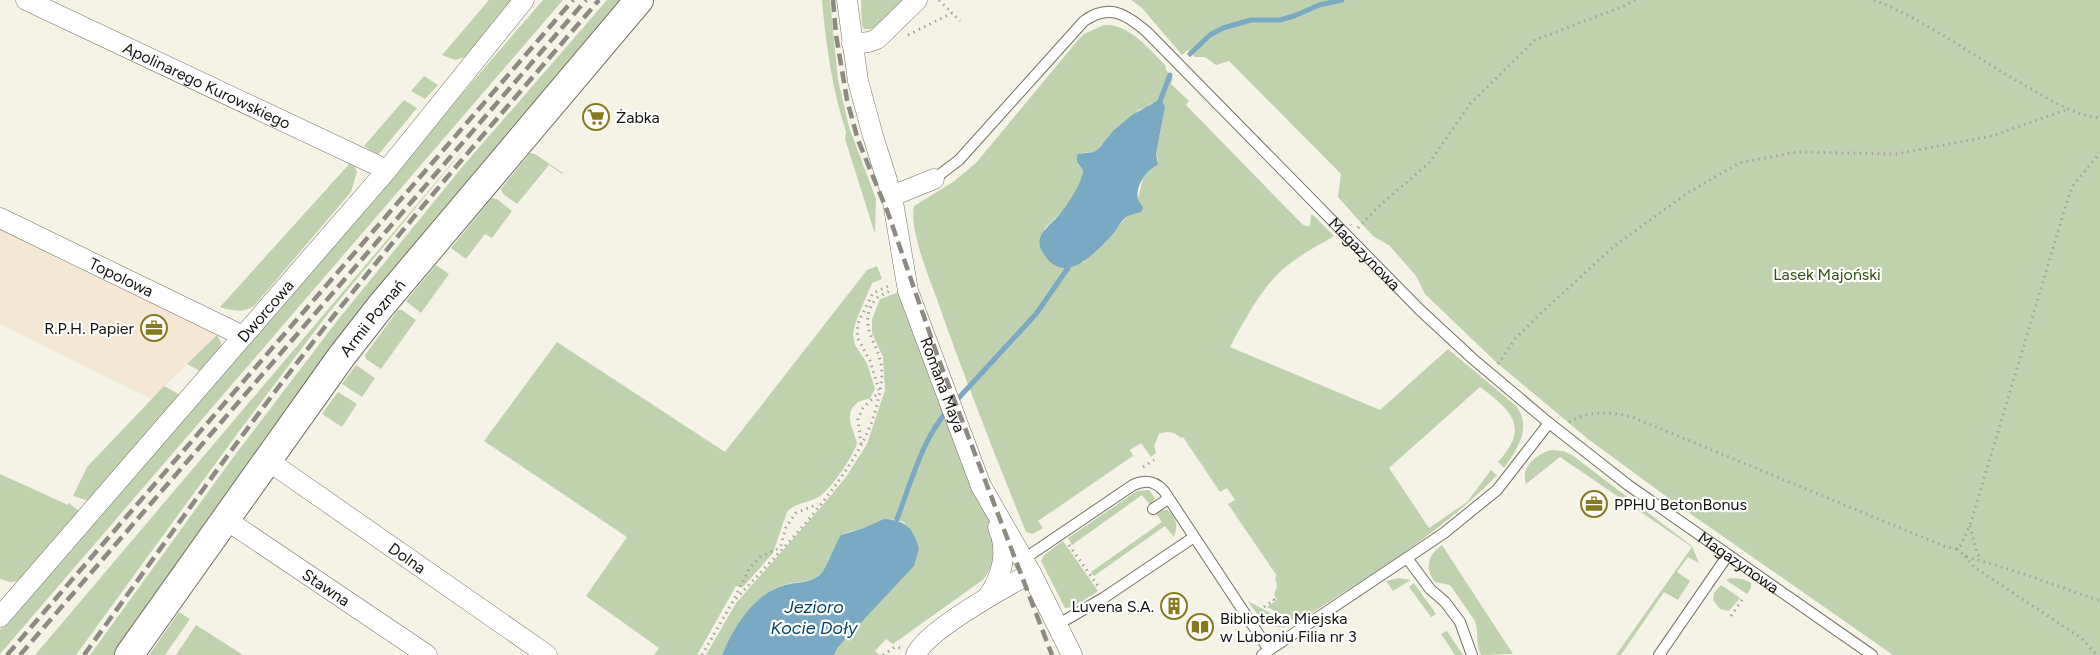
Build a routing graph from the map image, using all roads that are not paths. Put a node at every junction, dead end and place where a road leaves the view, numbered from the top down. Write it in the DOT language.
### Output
graph roads {
  1 [pos="26,0"];
  2 [pos="524,0"];
  3 [pos="639,0"];
  4 [pos="847,0"];
  5 [pos="917,0"];
  6 [pos="852,44"];
  7 [pos="387,170"];
  8 [pos="934,179"];
  9 [pos="893,200"];
  10 [pos="0,218"];
  11 [pos="243,336"];
  12 [pos="1549,423"];
  13 [pos="267,460"];
  14 [pos="979,470"];
  15 [pos="1168,499"];
  16 [pos="1153,509"];
  17 [pos="225,519"];
  18 [pos="1194,537"];
  19 [pos="1728,555"];
  20 [pos="1407,558"];
  21 [pos="1025,562"];
  22 [pos="9,592"];
  23 [pos="985,600"];
  24 [pos="0,617"];
  25 [pos="1057,625"];
  26 [pos="1266,652"];
  27 [pos="129,655"];
  28 [pos="427,655"];
  29 [pos="547,655"];
  30 [pos="916,655"];
  31 [pos="1072,655"];
  32 [pos="1472,655"];
  33 [pos="1659,655"];
  34 [pos="1872,655"];
  1 -- 7 [label="street, Apolinarego Kurowskiego"];
  2 -- 7 [label="street, Dworcowa"];
  3 -- 13 [label="main road, Armii Poznań"];
  4 -- 6 [label="street, Romana Maya"];
  5 -- 6 [label="street"];
  6 -- 9 [label="street, Romana Maya"];
  7 -- 11 [label="street, Dworcowa"];
  8 -- 9 [label="street, Magazynowa"];
  8 -- 12 [label="lane, Magazynowa"];
  9 -- 14 [label="street, Romana Maya"];
  10 -- 11 [label="street, Topolowa"];
  11 -- 22 [label="street, Dworcowa"];
  12 -- 19 [label="lane, Magazynowa"];
  12 -- 20 [label="lane"];
  13 -- 17 [label="main road, Armii Poznań"];
  13 -- 29 [label="street, Dolna"];
  14 -- 21 [label="street, Romana Maya"];
  14 -- 21 [label="street, Romana Maya"];
  14 -- 23 [label="street"];
  15 -- 16 [label="lane"];
  15 -- 18 [label="lane"];
  15 -- 21 [label="lane"];
  17 -- 27 [label="main road, Armii Poznań"];
  17 -- 28 [label="street, Stawna"];
  18 -- 25 [label="lane"];
  18 -- 26 [label="lane"];
  19 -- 33 [label="lane"];
  19 -- 34 [label="lane, Magazynowa"];
  20 -- 26 [label="lane"];
  20 -- 32 [label="lane"];
  21 -- 23 [label="street"];
  21 -- 25 [label="street, Romana Maya"];
  22 -- 24 [label="street, Dworcowa"];
  23 -- 30 [label="street"];
  25 -- 31 [label="street, Romana Maya"];
}
